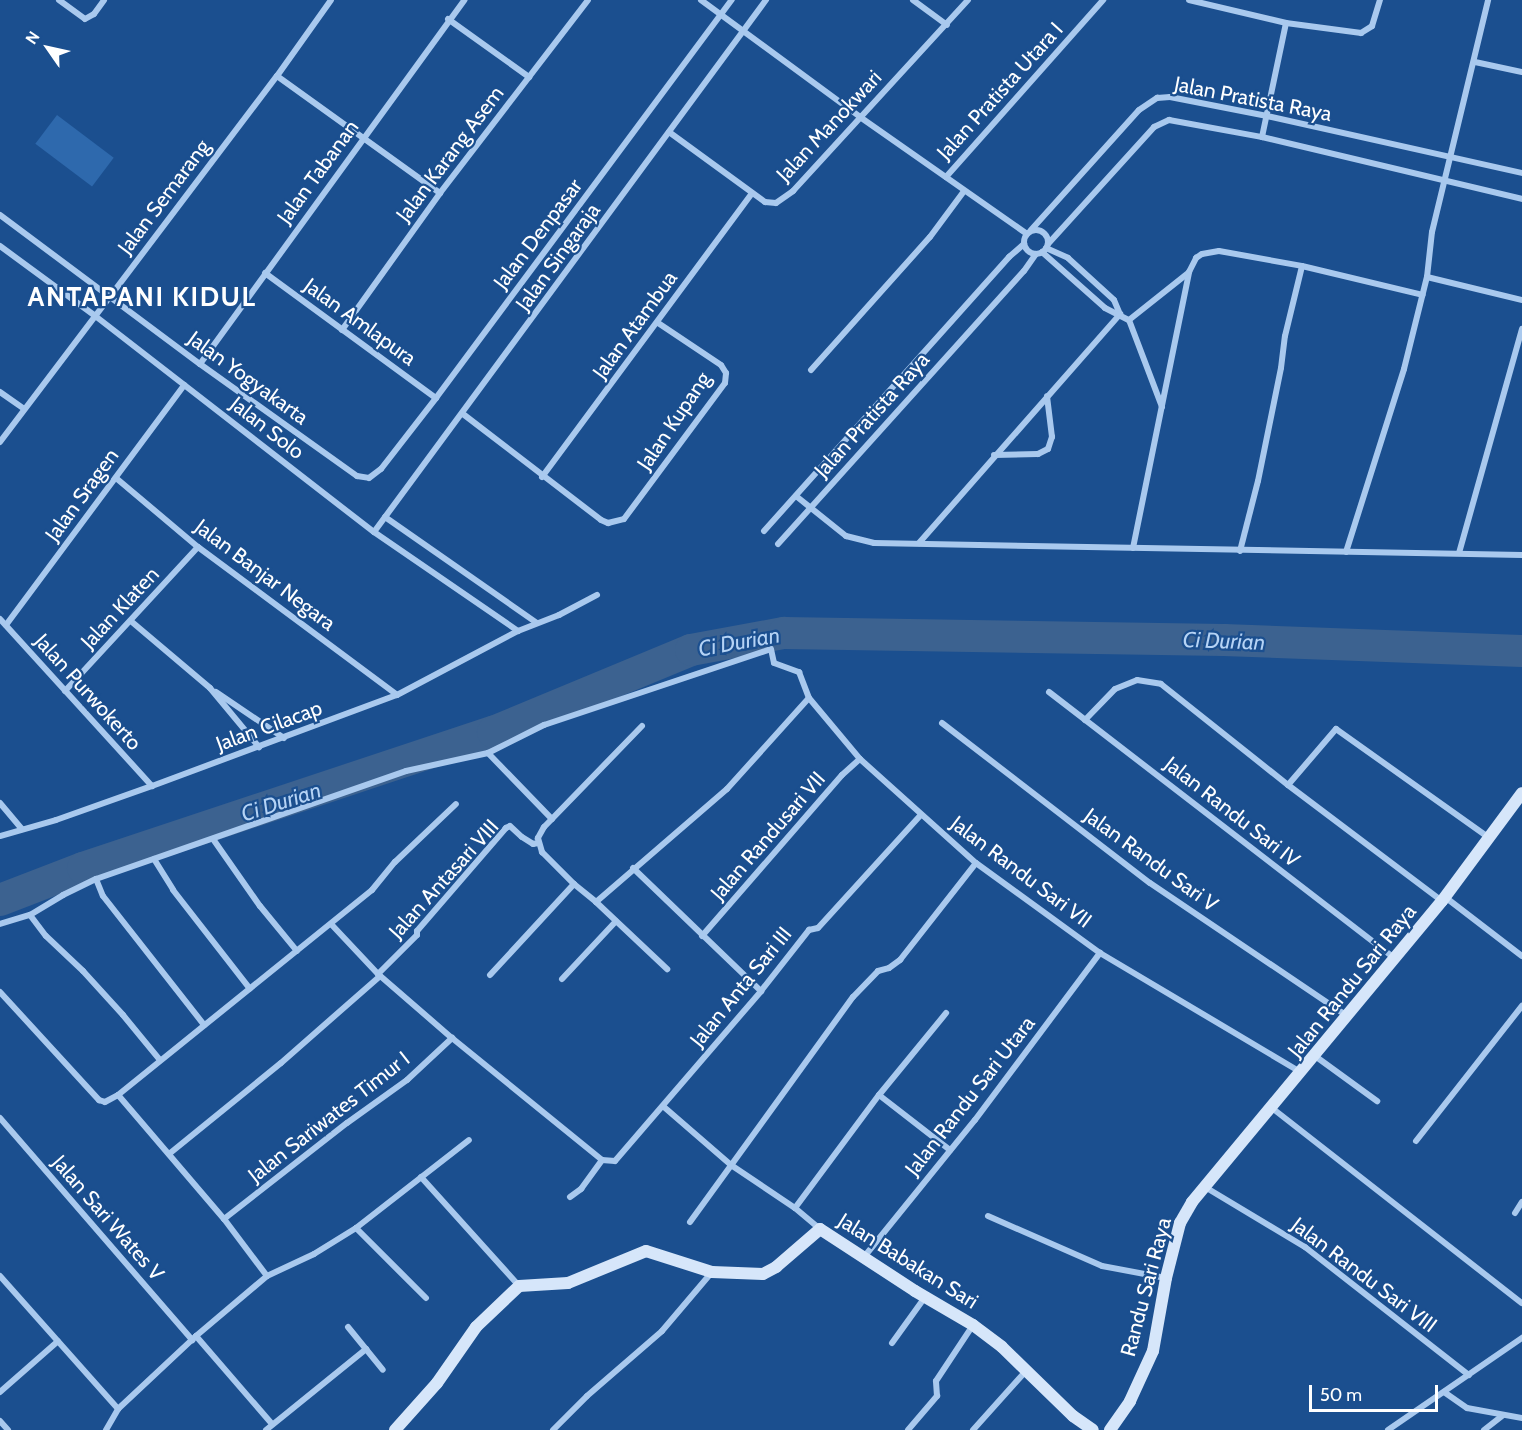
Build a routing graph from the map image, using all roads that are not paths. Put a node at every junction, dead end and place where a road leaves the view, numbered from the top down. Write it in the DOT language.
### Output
graph roads {
  1 [pos="59,0"];
  2 [pos="104,0"];
  3 [pos="331,0"];
  4 [pos="464,0"];
  5 [pos="588,0"];
  6 [pos="701,0"];
  7 [pos="732,0"];
  8 [pos="766,0"];
  9 [pos="913,0"];
  10 [pos="968,0"];
  11 [pos="1103,0"];
  12 [pos="1189,0"];
  13 [pos="1380,0"];
  14 [pos="1488,0"];
  15 [pos="723,16"];
  16 [pos="448,20"];
  17 [pos="1286,23"];
  18 [pos="947,25"];
  19 [pos="741,29"];
  20 [pos="1475,62"];
  21 [pos="1522,72"];
  22 [pos="277,76"];
  23 [pos="529,77"];
  24 [pos="1267,116"];
  25 [pos="860,117"];
  26 [pos="669,132"];
  27 [pos="1262,137"];
  28 [pos="363,139"];
  29 [pos="1450,156"];
  30 [pos="1522,173"];
  31 [pos="946,177"];
  32 [pos="1444,180"];
  33 [pos="964,191"];
  34 [pos="752,193"];
  35 [pos="440,194"];
  36 [pos="1522,199"];
  37 [pos="0,215"];
  38 [pos="1029,232"];
  39 [pos="1024,244"];
  40 [pos="0,246"];
  41 [pos="1043,249"];
  42 [pos="1302,266"];
  43 [pos="1189,272"];
  44 [pos="264,273"];
  45 [pos="1427,277"];
  46 [pos="1423,295"];
  47 [pos="108,297"];
  48 [pos="1522,300"];
  49 [pos="96,313"];
  50 [pos="1120,314"];
  51 [pos="1130,320"];
  52 [pos="658,322"];
  53 [pos="1522,329"];
  54 [pos="342,330"];
  55 [pos="200,364"];
  56 [pos="811,370"];
  57 [pos="184,385"];
  58 [pos="0,392"];
  59 [pos="1047,396"];
  60 [pos="436,398"];
  61 [pos="1162,408"];
  62 [pos="24,409"];
  63 [pos="463,414"];
  64 [pos="0,442"];
  65 [pos="994,455"];
  66 [pos="542,477"];
  67 [pos="116,478"];
  68 [pos="363,479"];
  69 [pos="796,495"];
  70 [pos="810,508"];
  71 [pos="386,517"];
  72 [pos="764,531"];
  73 [pos="374,532"];
  74 [pos="919,543"];
  75 [pos="778,544"];
  76 [pos="198,547"];
  77 [pos="1133,548"];
  78 [pos="1240,551"];
  79 [pos="1346,552"];
  80 [pos="1459,553"];
  81 [pos="1522,555"];
  82 [pos="597,595"];
  83 [pos="0,619"];
  84 [pos="132,622"];
  85 [pos="537,623"];
  86 [pos="6,626"];
  87 [pos="518,631"];
  88 [pos="210,688"];
  89 [pos="65,691"];
  90 [pos="1049,692"];
  91 [pos="397,695"];
  92 [pos="809,698"];
  93 [pos="1085,720"];
  94 [pos="942,723"];
  95 [pos="642,726"];
  96 [pos="284,738"];
  97 [pos="259,747"];
  98 [pos="488,753"];
  99 [pos="860,759"];
  100 [pos="1288,785"];
  101 [pos="152,786"];
  102 [pos="1522,793"];
  103 [pos="0,803"];
  104 [pos="456,804"];
  105 [pos="921,815"];
  106 [pos="552,819"];
  107 [pos="22,829"];
  108 [pos="0,836"];
  109 [pos="1488,837"];
  110 [pos="213,839"];
  111 [pos="538,843"];
  112 [pos="154,859"];
  113 [pos="976,863"];
  114 [pos="633,868"];
  115 [pos="96,879"];
  116 [pos="574,884"];
  117 [pos="1443,899"];
  118 [pos="597,902"];
  119 [pos="30,915"];
  120 [pos="616,921"];
  121 [pos="0,924"];
  122 [pos="331,924"];
  123 [pos="702,936"];
  124 [pos="297,951"];
  125 [pos="1100,953"];
  126 [pos="1522,956"];
  127 [pos="1394,958"];
  128 [pos="667,969"];
  129 [pos="379,975"];
  130 [pos="490,975"];
  131 [pos="562,979"];
  132 [pos="250,989"];
  133 [pos="0,992"];
  134 [pos="760,992"];
  135 [pos="1522,1006"];
  136 [pos="946,1013"];
  137 [pos="1346,1015"];
  138 [pos="204,1025"];
  139 [pos="452,1038"];
  140 [pos="1315,1056"];
  141 [pos="160,1060"];
  142 [pos="1302,1073"];
  143 [pos="118,1095"];
  144 [pos="879,1095"];
  145 [pos="1377,1101"];
  146 [pos="664,1107"];
  147 [pos="1272,1108"];
  148 [pos="0,1118"];
  149 [pos="469,1140"];
  150 [pos="1416,1141"];
  151 [pos="950,1150"];
  152 [pos="169,1154"];
  153 [pos="602,1160"];
  154 [pos="731,1165"];
  155 [pos="421,1177"];
  156 [pos="1205,1187"];
  157 [pos="570,1197"];
  158 [pos="1522,1202"];
  159 [pos="795,1208"];
  160 [pos="1515,1213"];
  161 [pos="988,1216"];
  162 [pos="224,1219"];
  163 [pos="690,1222"];
  164 [pos="356,1228"];
  165 [pos="820,1229"];
  166 [pos="864,1257"];
  167 [pos="712,1272"];
  168 [pos="0,1276"];
  169 [pos="267,1276"];
  170 [pos="1166,1278"];
  171 [pos="519,1286"];
  172 [pos="925,1297"];
  173 [pos="426,1298"];
  174 [pos="1522,1303"];
  175 [pos="974,1325"];
  176 [pos="348,1327"];
  177 [pos="194,1338"];
  178 [pos="1522,1338"];
  179 [pos="58,1341"];
  180 [pos="892,1343"];
  181 [pos="366,1349"];
  182 [pos="383,1370"];
  183 [pos="1026,1371"];
  184 [pos="1469,1375"];
  185 [pos="0,1392"];
  186 [pos="1444,1392"];
  187 [pos="118,1409"];
  188 [pos="1502,1416"];
  189 [pos="1522,1418"];
  190 [pos="0,1421"];
  191 [pos="272,1424"];
  192 [pos="8,1430"];
  193 [pos="106,1430"];
  194 [pos="267,1430"];
  195 [pos="395,1430"];
  196 [pos="553,1430"];
  197 [pos="908,1430"];
  198 [pos="973,1430"];
  199 [pos="1093,1430"];
  200 [pos="1110,1430"];
  201 [pos="1388,1430"];
  202 [pos="1484,1430"];
  1 -- 2 [label="street"];
  3 -- 22 [label="street, Jalan Semarang"];
  4 -- 16 [label="street, Jalan Tabanan"];
  5 -- 23 [label="street, Jalan Karang Asem"];
  6 -- 15 [label="street"];
  7 -- 15 [label="street, Jalan Denpasar"];
  8 -- 19 [label="street, Jalan Singaraja"];
  9 -- 18 [label="street"];
  10 -- 18 [label="street, Jalan Manokwari"];
  11 -- 31 [label="street, Jalan Pratista Utara I"];
  12 -- 17 [label="street"];
  13 -- 17 [label="street"];
  14 -- 20 [label="street"];
  15 -- 19 [label="street"];
  15 -- 60 [label="street, Jalan Denpasar"];
  16 -- 23 [label="street"];
  16 -- 28 [label="street, Jalan Tabanan"];
  17 -- 24 [label="street"];
  18 -- 25 [label="street, Jalan Manokwari"];
  19 -- 25 [label="street"];
  19 -- 26 [label="street, Jalan Singaraja"];
  20 -- 21 [label="street"];
  20 -- 29 [label="street"];
  22 -- 28 [label="street"];
  22 -- 47 [label="street, Jalan Semarang"];
  23 -- 35 [label="street, Jalan Karang Asem"];
  24 -- 27 [label="street"];
  24 -- 29 [label="street, Jalan Pratista Raya"];
  24 -- 38 [label="street, Jalan Pratista Raya"];
  25 -- 31 [label="street"];
  25 -- 34 [label="street, Jalan Manokwari"];
  26 -- 34 [label="street, Jalan Manokwari"];
  26 -- 63 [label="street, Jalan Singaraja"];
  27 -- 32 [label="street, Jalan Pratista Raya"];
  27 -- 41 [label="street, Jalan Pratista Raya"];
  28 -- 35 [label="street"];
  28 -- 44 [label="street, Jalan Tabanan"];
  29 -- 30 [label="street, Jalan Pratista Raya"];
  29 -- 32 [label="street"];
  31 -- 33 [label="street"];
  32 -- 36 [label="street, Jalan Pratista Raya"];
  32 -- 45 [label="street"];
  33 -- 38 [label="street"];
  33 -- 56 [label="street"];
  34 -- 52 [label="street, Jalan Atambua"];
  35 -- 54 [label="street, Jalan Karang Asem"];
  37 -- 47 [label="street, Jalan Yogyakarta"];
  38 -- 39 [label="street"];
  38 -- 41 [label="street"];
  39 -- 41 [label="street"];
  39 -- 69 [label="street, Jalan Pratista Raya"];
  40 -- 49 [label="street, Jalan Solo"];
  41 -- 50 [label="street"];
  41 -- 50 [label="street"];
  41 -- 70 [label="street, Jalan Pratista Raya"];
  42 -- 43 [label="street"];
  42 -- 46 [label="street"];
  42 -- 78 [label="street"];
  43 -- 51 [label="street"];
  43 -- 61 [label="street"];
  44 -- 54 [label="street, Jalan Amlapura"];
  44 -- 55 [label="street, Jalan Tabanan"];
  45 -- 46 [label="street"];
  45 -- 48 [label="street"];
  46 -- 79 [label="street"];
  47 -- 49 [label="street, Jalan Semarang"];
  47 -- 55 [label="street, Jalan Yogyakarta"];
  49 -- 57 [label="street, Jalan Solo"];
  49 -- 62 [label="street, Jalan Semarang"];
  50 -- 51 [label="street"];
  50 -- 59 [label="street"];
  51 -- 61 [label="street"];
  52 -- 66 [label="street, Jalan Atambua"];
  52 -- 66 [label="street, Jalan Kupang"];
  53 -- 80 [label="street"];
  54 -- 60 [label="street, Jalan Amlapura"];
  55 -- 68 [label="street, Jalan Yogyakarta"];
  57 -- 67 [label="street, Jalan Sragen"];
  57 -- 73 [label="street, Jalan Solo"];
  58 -- 62 [label="street"];
  59 -- 65 [label="street"];
  59 -- 65 [label="street"];
  60 -- 68 [label="street, Jalan Denpasar"];
  61 -- 77 [label="street"];
  62 -- 64 [label="street, Jalan Semarang"];
  63 -- 66 [label="street"];
  63 -- 71 [label="street, Jalan Singaraja"];
  65 -- 74 [label="street"];
  67 -- 76 [label="street, Jalan Banjar Negara"];
  67 -- 86 [label="street, Jalan Sragen"];
  69 -- 70 [label="street"];
  69 -- 72 [label="street, Jalan Pratista Raya"];
  70 -- 74 [label="street"];
  70 -- 75 [label="street, Jalan Pratista Raya"];
  71 -- 73 [label="street, Jalan Singaraja"];
  71 -- 85 [label="street"];
  73 -- 87 [label="street, Jalan Solo"];
  74 -- 77 [label="street"];
  76 -- 84 [label="street, Jalan Klaten"];
  76 -- 91 [label="street, Jalan Banjar Negara"];
  77 -- 78 [label="street"];
  78 -- 79 [label="street"];
  79 -- 80 [label="street"];
  80 -- 81 [label="street"];
  82 -- 85 [label="street, Jalan Cilacap"];
  83 -- 86 [label="street, Jalan Purwokerto"];
  84 -- 88 [label="street"];
  84 -- 89 [label="street, Jalan Klaten"];
  85 -- 87 [label="street, Jalan Cilacap"];
  86 -- 89 [label="street, Jalan Purwokerto"];
  87 -- 91 [label="street, Jalan Cilacap"];
  88 -- 96 [label="street"];
  88 -- 97 [label="street"];
  89 -- 101 [label="street, Jalan Purwokerto"];
  90 -- 93 [label="street, Jalan Randu Sari IV"];
  91 -- 96 [label="street, Jalan Cilacap"];
  92 -- 98 [label="street, Jalan Randu Sari VII"];
  92 -- 99 [label="street, Jalan Randu Sari VII"];
  92 -- 114 [label="street"];
  93 -- 100 [label="street"];
  93 -- 127 [label="street, Jalan Randu Sari IV"];
  94 -- 137 [label="street, Jalan Randu Sari V"];
  95 -- 106 [label="street"];
  96 -- 97 [label="street, Jalan Cilacap"];
  97 -- 101 [label="street, Jalan Cilacap"];
  98 -- 106 [label="street"];
  98 -- 110 [label="street"];
  99 -- 105 [label="street, Jalan Randu Sari VII"];
  99 -- 123 [label="street, Jalan Randusari VII"];
  100 -- 109 [label="street"];
  100 -- 117 [label="street"];
  101 -- 107 [label="street, Jalan Cilacap"];
  102 -- 109 [label="street, Jalan Randu Sari Raya"];
  103 -- 107 [label="street"];
  104 -- 122 [label="street"];
  105 -- 113 [label="street, Jalan Randu Sari VII"];
  105 -- 134 [label="street, Jalan Anta Sari III"];
  106 -- 111 [label="street"];
  107 -- 108 [label="street, Jalan Cilacap"];
  109 -- 117 [label="street, Jalan Randu Sari Raya"];
  110 -- 112 [label="street"];
  110 -- 124 [label="street"];
  111 -- 116 [label="street"];
  111 -- 129 [label="street, Jalan Antasari VIII"];
  112 -- 115 [label="street"];
  112 -- 132 [label="street"];
  113 -- 125 [label="street, Jalan Randu Sari VII"];
  113 -- 154 [label="street"];
  114 -- 118 [label="street"];
  114 -- 123 [label="street"];
  115 -- 119 [label="street"];
  115 -- 138 [label="street"];
  116 -- 118 [label="street"];
  116 -- 130 [label="street"];
  117 -- 126 [label="street"];
  117 -- 127 [label="street, Jalan Randu Sari Raya"];
  118 -- 120 [label="street"];
  119 -- 121 [label="street"];
  119 -- 141 [label="street"];
  120 -- 128 [label="street"];
  120 -- 131 [label="street"];
  122 -- 124 [label="street"];
  122 -- 129 [label="street"];
  123 -- 134 [label="street"];
  124 -- 132 [label="street"];
  125 -- 142 [label="street, Jalan Randu Sari VII"];
  125 -- 151 [label="street, Jalan Randu Sari Utara"];
  127 -- 137 [label="street, Jalan Randu Sari Raya"];
  129 -- 139 [label="street"];
  129 -- 152 [label="street"];
  132 -- 138 [label="street"];
  133 -- 143 [label="street"];
  134 -- 146 [label="street, Jalan Anta Sari III"];
  135 -- 150 [label="street"];
  136 -- 144 [label="street"];
  137 -- 140 [label="street, Jalan Randu Sari Raya"];
  138 -- 141 [label="street"];
  139 -- 153 [label="street"];
  139 -- 162 [label="street, Jalan Sariwates Timur I"];
  140 -- 142 [label="street, Jalan Randu Sari Raya"];
  140 -- 145 [label="street"];
  141 -- 143 [label="street"];
  142 -- 147 [label="street, Jalan Randu Sari Raya"];
  143 -- 152 [label="street"];
  144 -- 151 [label="street"];
  144 -- 159 [label="street"];
  146 -- 153 [label="street, Jalan Anta Sari III"];
  146 -- 154 [label="street"];
  147 -- 156 [label="street, Jalan Randu Sari Raya"];
  147 -- 174 [label="street"];
  148 -- 177 [label="street, Jalan Sari Wates V"];
  149 -- 155 [label="street"];
  151 -- 166 [label="street, Jalan Randu Sari Utara"];
  152 -- 162 [label="street"];
  153 -- 157 [label="street"];
  154 -- 159 [label="street"];
  154 -- 163 [label="street"];
  155 -- 164 [label="street"];
  155 -- 171 [label="street"];
  156 -- 170 [label="street, Randu Sari Raya"];
  156 -- 184 [label="street, Jalan Randu Sari VIII"];
  158 -- 160 [label="street"];
  159 -- 165 [label="street"];
  161 -- 170 [label="street"];
  162 -- 169 [label="street"];
  164 -- 169 [label="street"];
  164 -- 173 [label="street"];
  165 -- 166 [label="street, Jalan Babakan Sari"];
  165 -- 167 [label="street, Jalan Babakan Sari"];
  166 -- 172 [label="street, Jalan Babakan Sari"];
  167 -- 171 [label="street, Jalan Babakan Sari"];
  167 -- 196 [label="street"];
  168 -- 179 [label="street"];
  169 -- 177 [label="street"];
  170 -- 200 [label="street, Randu Sari Raya"];
  171 -- 195 [label="street"];
  172 -- 175 [label="street, Jalan Babakan Sari"];
  172 -- 180 [label="street"];
  175 -- 183 [label="street, Jalan Babakan Sari"];
  175 -- 197 [label="street"];
  176 -- 181 [label="street"];
  177 -- 187 [label="street"];
  177 -- 191 [label="street, Jalan Sari Wates V"];
  178 -- 184 [label="street"];
  179 -- 185 [label="street"];
  179 -- 187 [label="street"];
  181 -- 182 [label="street"];
  181 -- 191 [label="street"];
  183 -- 198 [label="street"];
  183 -- 199 [label="street, Jalan Babakan Sari"];
  184 -- 186 [label="street"];
  186 -- 188 [label="street"];
  186 -- 201 [label="street"];
  187 -- 193 [label="street"];
  188 -- 189 [label="street"];
  188 -- 202 [label="street"];
  190 -- 192 [label="street"];
  191 -- 194 [label="street"];
}
